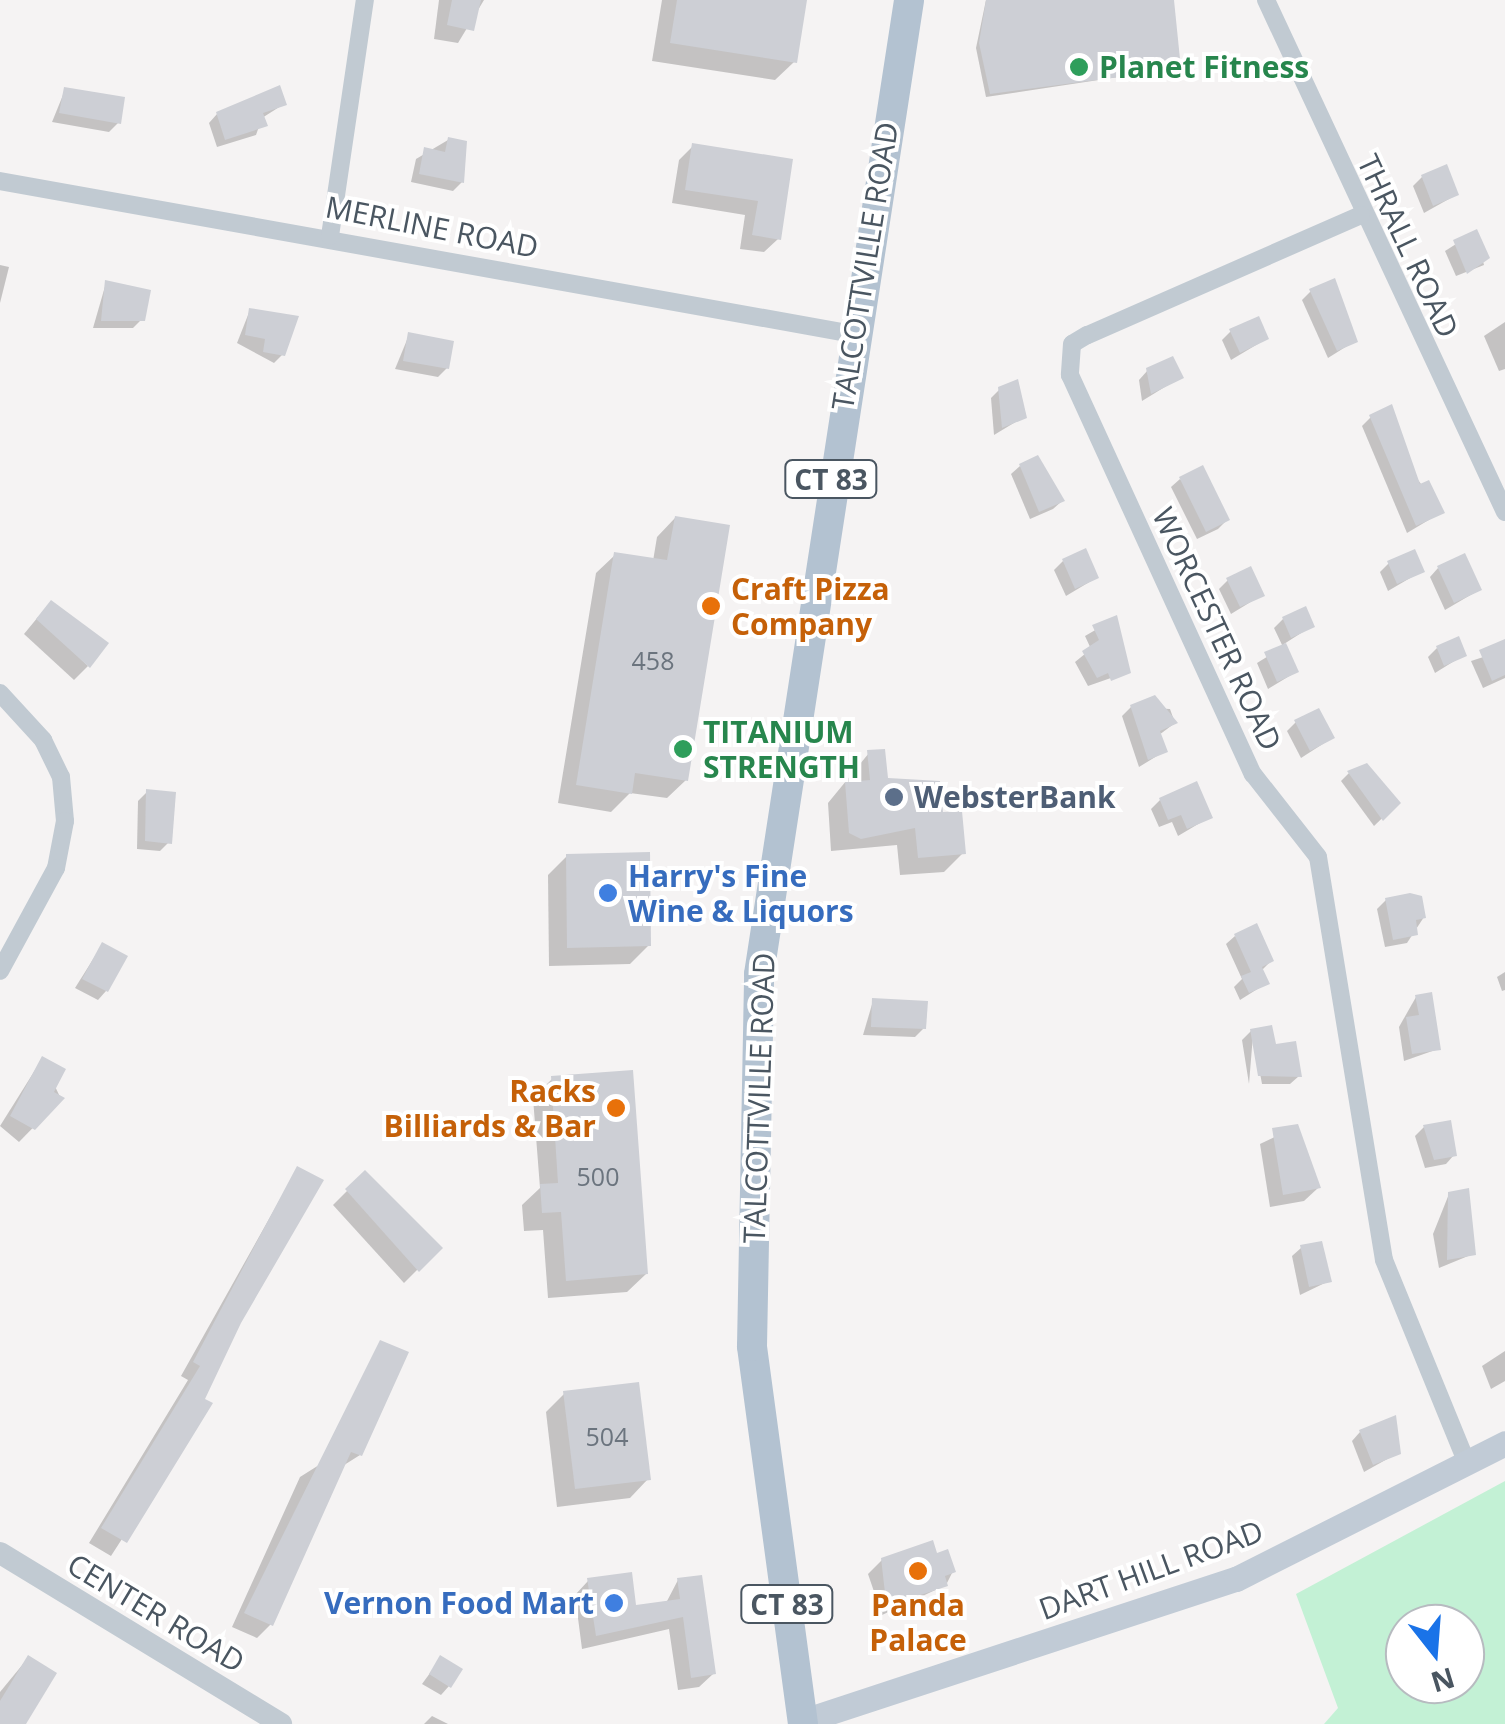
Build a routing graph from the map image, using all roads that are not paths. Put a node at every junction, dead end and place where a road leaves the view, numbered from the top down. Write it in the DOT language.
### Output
graph roads {
  1 [pos="365,0"];
  2 [pos="908,0"];
  3 [pos="1266,0"];
  4 [pos="0,181"];
  5 [pos="1361,216"];
  6 [pos="330,236"];
  7 [pos="853,334"];
  8 [pos="1505,512"];
  9 [pos="0,693"];
  10 [pos="0,970"];
  11 [pos="1505,1444"];
  12 [pos="1466,1463"];
  13 [pos="0,1553"];
  14 [pos="801,1723"];
  15 [pos="281,1724"];
  1 -- 6 [label="street"];
  2 -- 7 [label="main road, TALCOTTVILLE ROAD / CT 83"];
  3 -- 5 [label="street, THRALL ROAD"];
  4 -- 6 [label="street, MERLINE ROAD"];
  5 -- 8 [label="street, THRALL ROAD"];
  5 -- 12 [label="street, WORCESTER ROAD"];
  6 -- 7 [label="street, MERLINE ROAD"];
  7 -- 14 [label="main road, TALCOTTVILLE ROAD / CT 83"];
  9 -- 10 [label="street"];
  11 -- 12 [label="main road, DART HILL ROAD"];
  12 -- 14 [label="main road, DART HILL ROAD"];
  13 -- 15 [label="street, CENTER ROAD"];
}
